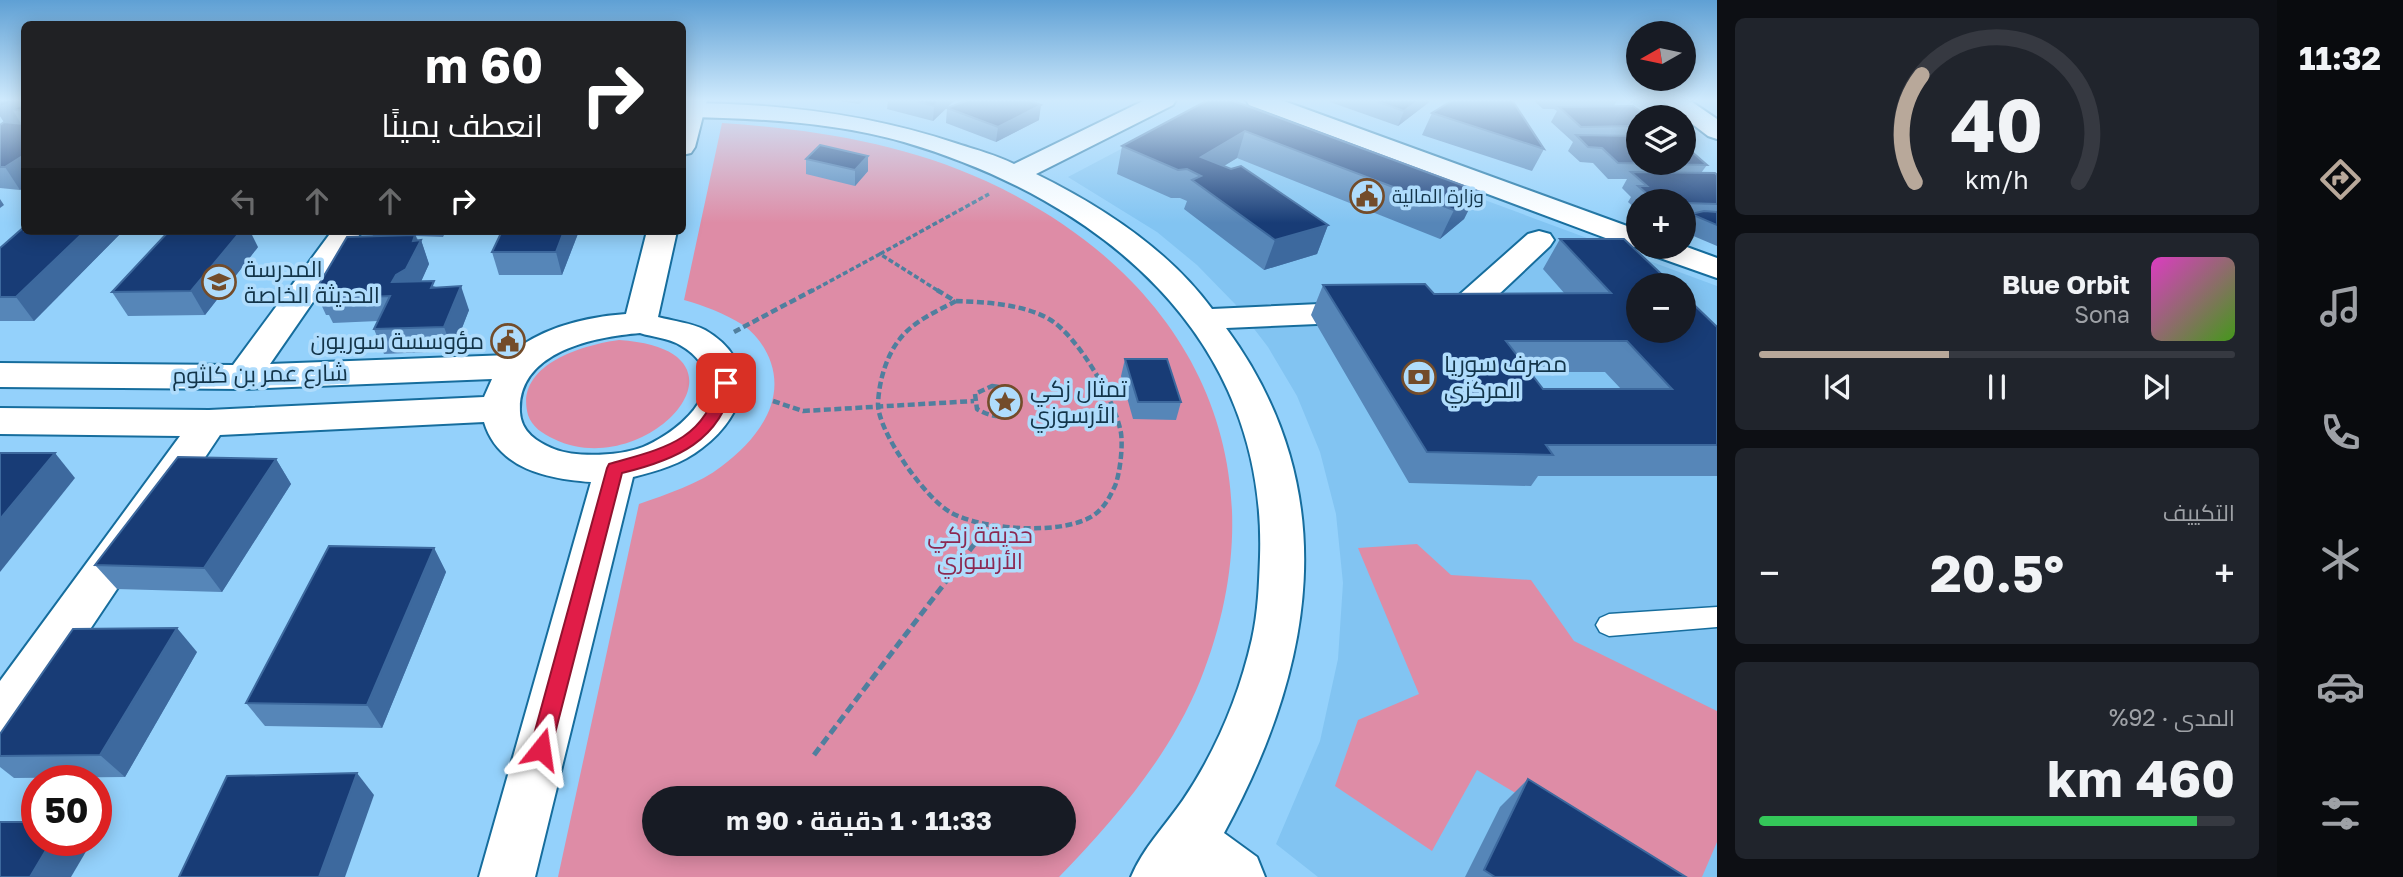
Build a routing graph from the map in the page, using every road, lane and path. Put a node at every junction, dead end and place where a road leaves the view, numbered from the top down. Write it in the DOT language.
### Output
graph roads {
  1 [pos="919,141"];
  2 [pos="1085,141"];
  3 [pos="1369,141"];
  4 [pos="1018,176"];
  5 [pos="344,235"];
  6 [pos="661,235"];
  7 [pos="1626,236"];
  8 [pos="1539,240"];
  9 [pos="880,254"];
  10 [pos="1690,259"];
  11 [pos="1717,269"];
  12 [pos="956,301"];
  13 [pos="1205,320"];
  14 [pos="640,323"];
  15 [pos="707,345"];
  16 [pos="520,366"];
  17 [pos="0,375"];
  18 [pos="243,377"];
  19 [pos="772,401"];
  20 [pos="974,401"];
  21 [pos="878,406"];
  22 [pos="500,409"];
  23 [pos="0,421"];
  24 [pos="209,423"];
  25 [pos="615,468"];
  26 [pos="987,525"];
  27 [pos="1717,617"];
  28 [pos="1609,625"];
  29 [pos="0,721"];
  30 [pos="814,755"];
  31 [pos="1173,858"];
  32 [pos="507,877"];
  33 [pos="1237,877"];
  1 -- 4 [label="main road"];
  2 -- 4 [label="main road"];
  3 -- 7 [label="main road"];
  4 -- 9 [label="path"];
  4 -- 13 [label="main road"];
  5 -- 18 [label="main road"];
  6 -- 14 [label="main road"];
  8 -- 13 [label="main road"];
  9 -- 12 [label="path"];
  9 -- 15 [label="path"];
  10 -- 11 [label="main road"];
  12 -- 21 [label="path"];
  12 -- 26 [label="path"];
  13 -- 31 [label="main road"];
  14 -- 15 [label="main road"];
  14 -- 16 [label="main road"];
  15 -- 25 [label="main road"];
  16 -- 18 [label="main road, شارع عمر بن كلثوم"];
  16 -- 22 [label="main road"];
  17 -- 18 [label="main road, شارع عمر بن كلثوم"];
  19 -- 21 [label="path"];
  20 -- 20 [label="path"];
  20 -- 21 [label="path"];
  21 -- 26 [label="path"];
  22 -- 24 [label="main road, شارع عمر بن كلثوم"];
  22 -- 25 [label="main road"];
  23 -- 24 [label="main road, شارع عمر بن كلثوم"];
  24 -- 29 [label="main road"];
  25 -- 32 [label="main road"];
  26 -- 30 [label="path"];
  27 -- 28 [label="lane"];
  31 -- 33 [label="main road"];
}
